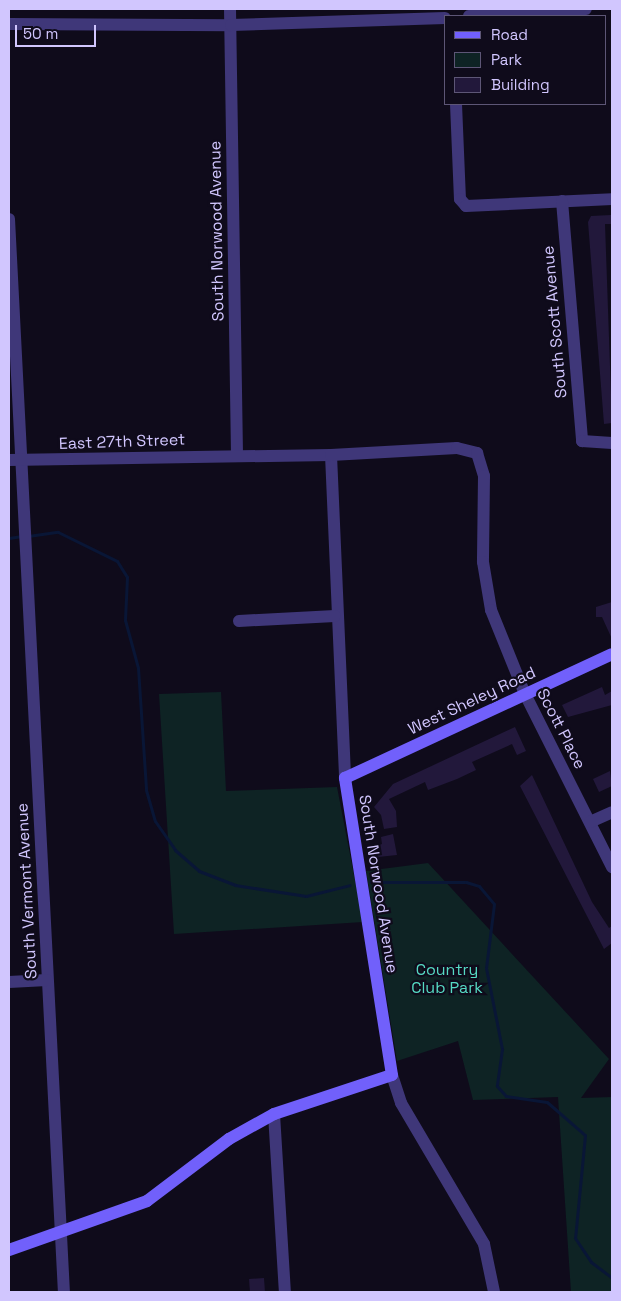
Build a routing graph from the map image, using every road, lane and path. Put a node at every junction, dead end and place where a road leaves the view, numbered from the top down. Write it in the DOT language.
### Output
graph roads {
  1 [pos="230,9"];
  2 [pos="586,9"];
  3 [pos="486,15"];
  4 [pos="444,18"];
  5 [pos="9,24"];
  6 [pos="231,25"];
  7 [pos="456,105"];
  8 [pos="612,199"];
  9 [pos="562,201"];
  10 [pos="9,219"];
  11 [pos="612,443"];
  12 [pos="477,453"];
  13 [pos="237,454"];
  14 [pos="331,455"];
  15 [pos="9,460"];
  16 [pos="23,460"];
  17 [pos="335,616"];
  18 [pos="240,621"];
  19 [pos="612,654"];
  20 [pos="525,694"];
  21 [pos="345,778"];
  22 [pos="612,812"];
  23 [pos="590,822"];
  24 [pos="612,867"];
  25 [pos="47,980"];
  26 [pos="9,982"];
  27 [pos="392,1075"];
  28 [pos="274,1114"];
  29 [pos="61,1233"];
  30 [pos="9,1250"];
  31 [pos="64,1292"];
  32 [pos="285,1292"];
  33 [pos="494,1292"];
  1 -- 6 [label="street, South Norwood Avenue"];
  2 -- 3 [label="street"];
  4 -- 6 [label="street"];
  5 -- 6 [label="street"];
  6 -- 13 [label="street, South Norwood Avenue"];
  7 -- 9 [label="street"];
  8 -- 9 [label="street"];
  9 -- 11 [label="street, South Scott Avenue"];
  10 -- 16 [label="street, South Vermont Avenue"];
  12 -- 14 [label="street, East 27th Street"];
  12 -- 20 [label="street, Scott Place"];
  13 -- 14 [label="street, East 27th Street"];
  13 -- 16 [label="street, East 27th Street"];
  14 -- 17 [label="street, South Norwood Avenue"];
  15 -- 16 [label="street, East 27th Street"];
  16 -- 25 [label="street, South Vermont Avenue"];
  17 -- 18 [label="street"];
  17 -- 21 [label="street, South Norwood Avenue"];
  19 -- 20 [label="street, West Sheley Road"];
  20 -- 21 [label="street, West Sheley Road"];
  20 -- 23 [label="street, Scott Place"];
  21 -- 27 [label="street, South Norwood Avenue"];
  22 -- 23 [label="street"];
  23 -- 24 [label="street, Scott Place"];
  25 -- 26 [label="street"];
  25 -- 29 [label="street, South Vermont Avenue"];
  27 -- 28 [label="street"];
  27 -- 33 [label="street, South Norwood Avenue"];
  28 -- 29 [label="street"];
  28 -- 32 [label="street"];
  29 -- 30 [label="street"];
  29 -- 31 [label="street, South Vermont Avenue"];
}
